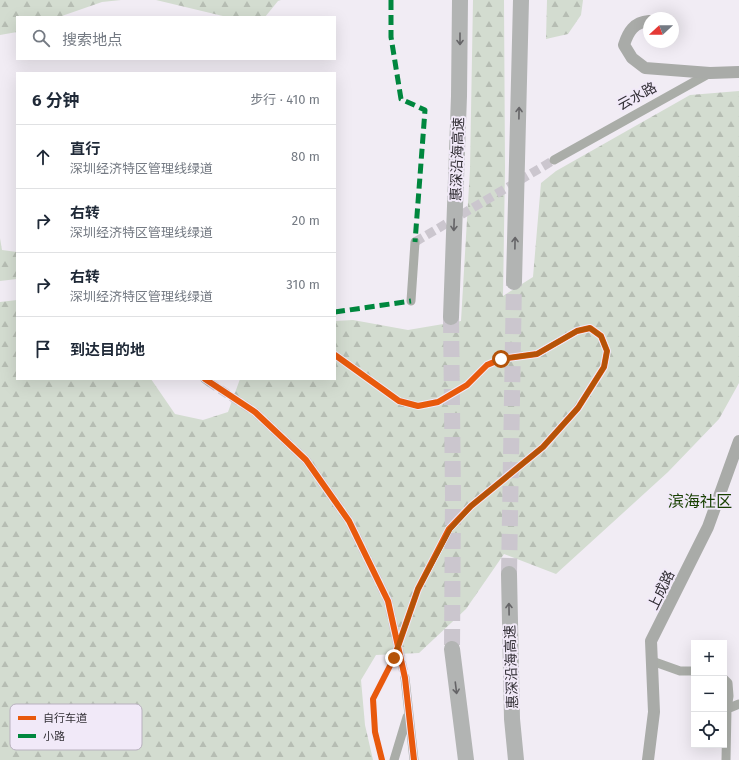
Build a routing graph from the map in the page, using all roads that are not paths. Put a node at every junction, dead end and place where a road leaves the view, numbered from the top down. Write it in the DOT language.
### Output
graph roads {
  1 [pos="460,0"];
  2 [pos="521,0"];
  3 [pos="643,23"];
  4 [pos="739,72"];
  5 [pos="710,73"];
  6 [pos="554,160"];
  7 [pos="415,242"];
  8 [pos="514,282"];
  9 [pos="411,301"];
  10 [pos="451,317"];
  11 [pos="739,441"];
  12 [pos="509,574"];
  13 [pos="452,650"];
  14 [pos="652,661"];
  15 [pos="691,671"];
  16 [pos="404,678"];
  17 [pos="727,682"];
  18 [pos="739,704"];
  19 [pos="727,709"];
  20 [pos="409,712"];
  21 [pos="727,712"];
  22 [pos="394,760"];
  23 [pos="414,760"];
  24 [pos="466,760"];
  25 [pos="516,760"];
  26 [pos="648,760"];
  27 [pos="726,760"];
  1 -- 10 [label="highway, 惠深沿海高速, one-way"];
  8 -- 2 [label="highway, one-way"];
  3 -- 5 [label="street"];
  4 -- 5 [label="street, 云水路"];
  5 -- 6 [label="street, 云水路"];
  7 -- 9 [label="street"];
  11 -- 14 [label="street, 上成路"];
  25 -- 12 [label="highway, 惠深沿海高速, one-way"];
  13 -- 24 [label="highway, one-way"];
  14 -- 15 [label="street"];
  14 -- 26 [label="street, 上成路"];
  16 -- 20 [label="street"];
  17 -- 19 [label="street"];
  18 -- 19 [label="street"];
  20 -- 22 [label="street"];
  20 -- 23 [label="street"];
  21 -- 27 [label="street"];
}
